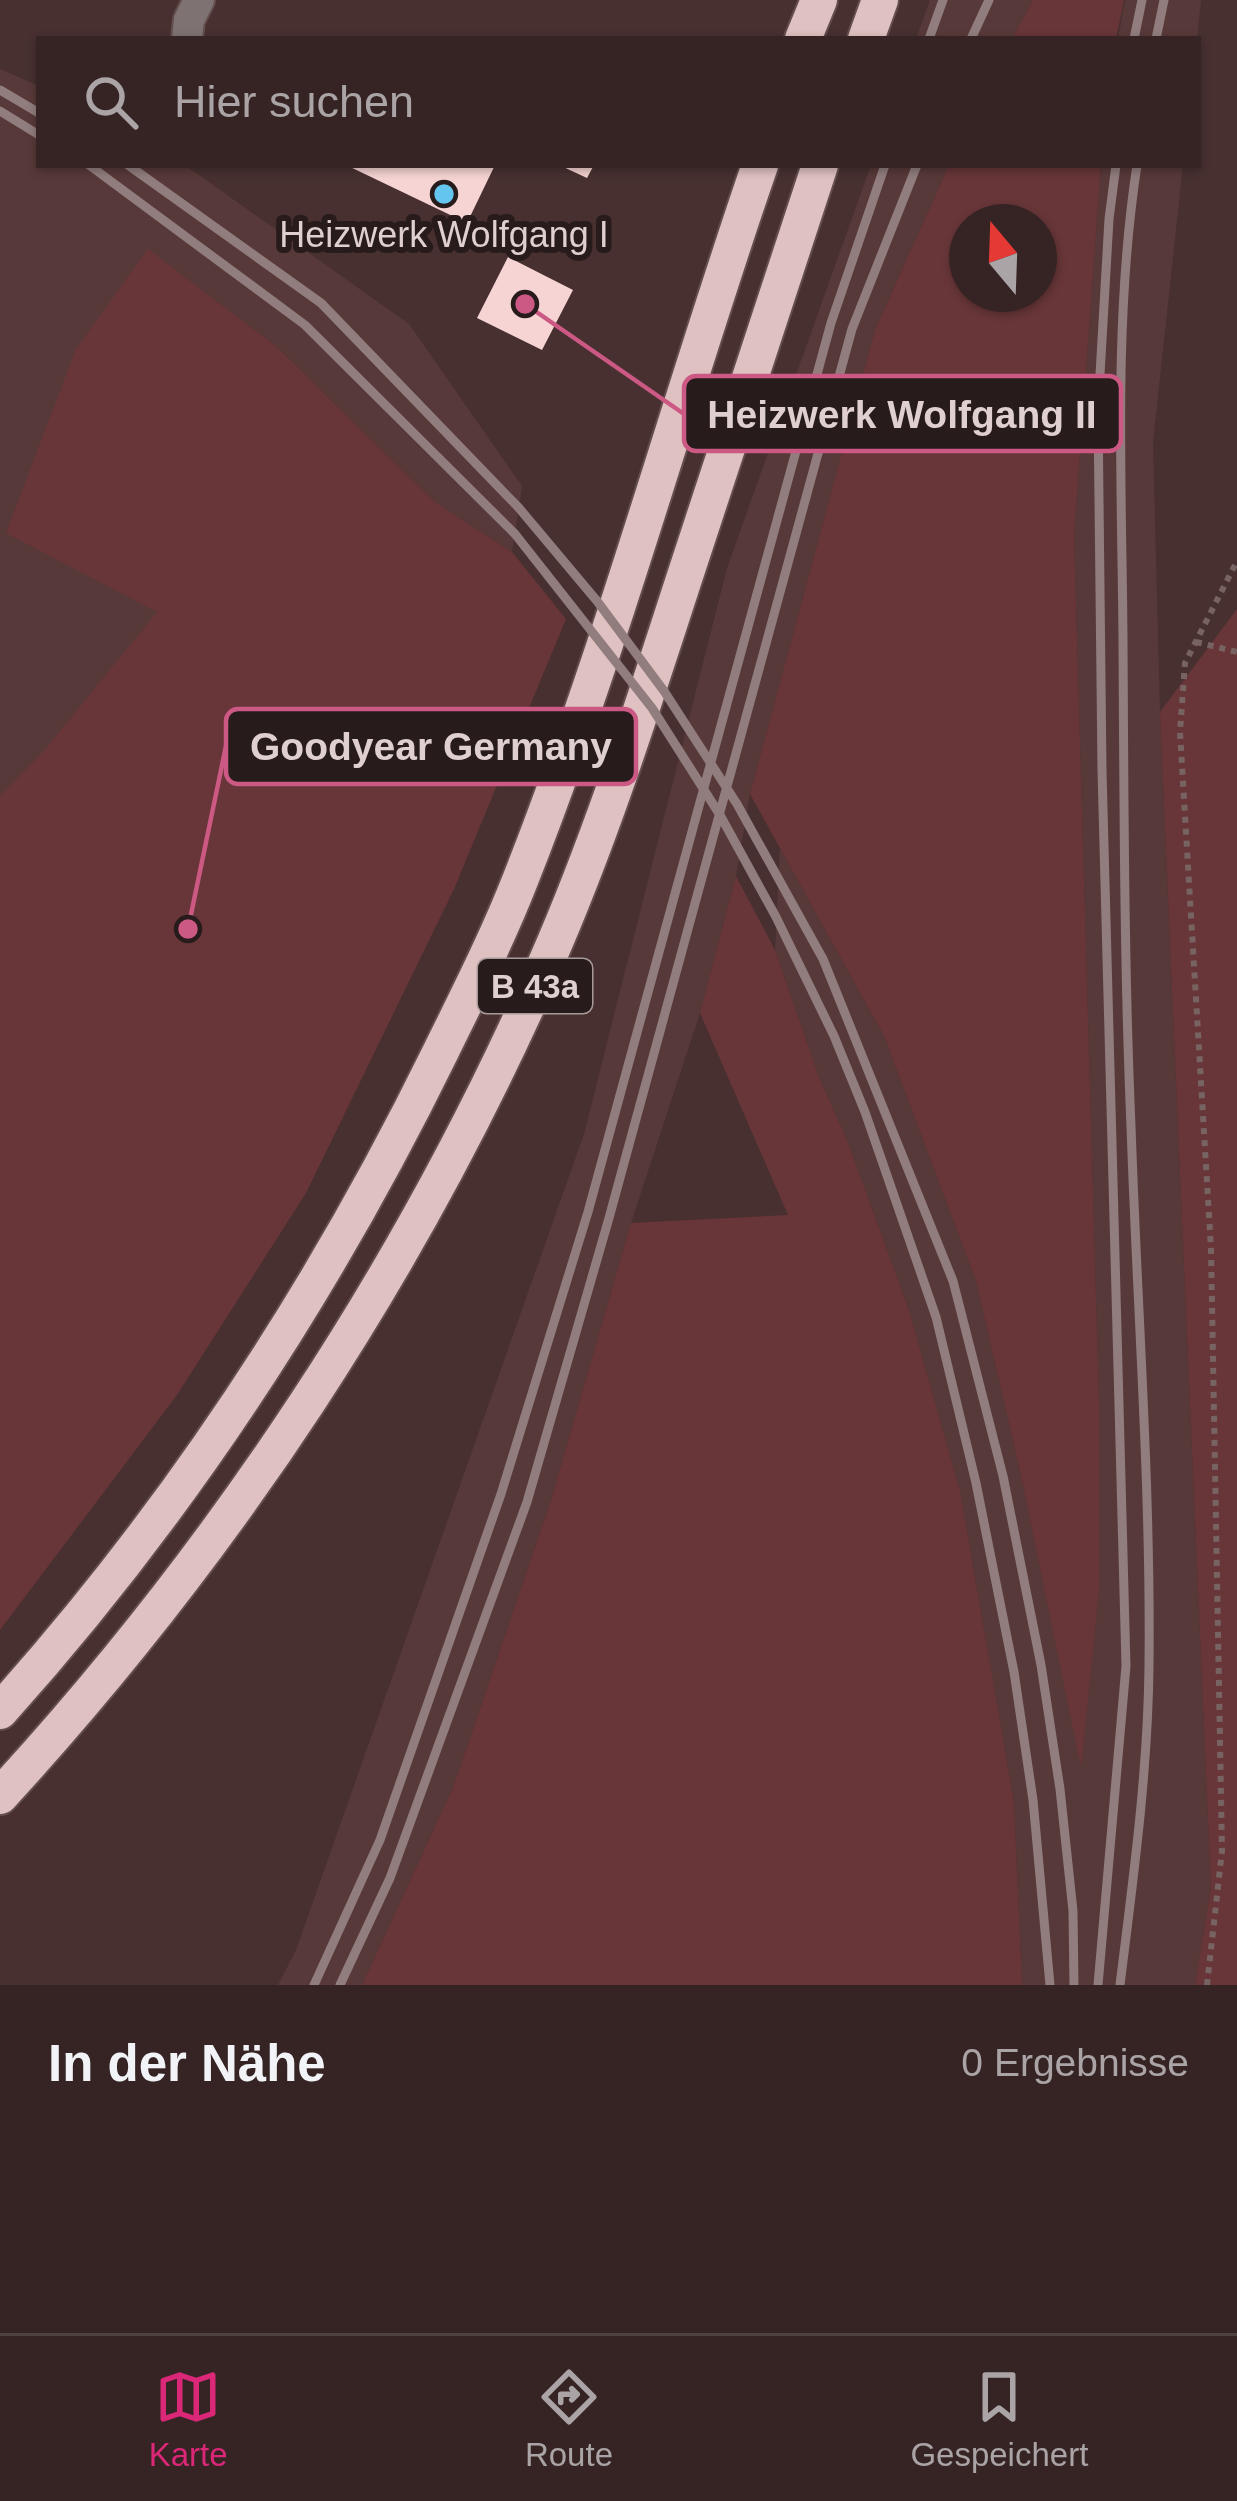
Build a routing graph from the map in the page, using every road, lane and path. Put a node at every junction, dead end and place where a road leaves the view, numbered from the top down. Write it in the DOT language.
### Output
graph roads {
  1 [pos="200,0"];
  2 [pos="819,0"];
  3 [pos="880,0"];
  4 [pos="187,36"];
  5 [pos="804,36"];
  6 [pos="867,36"];
  7 [pos="759,168"];
  8 [pos="819,168"];
  9 [pos="1237,561"];
  10 [pos="1196,642"];
  11 [pos="1237,652"];
  12 [pos="0,1711"];
  13 [pos="0,1796"];
  14 [pos="1207,1985"];
  1 -- 4 [label="lane"];
  2 -- 5 [label="highway"];
  3 -- 6 [label="highway"];
  7 -- 12 [label="highway, B 43a"];
  8 -- 13 [label="highway, B 43a"];
  9 -- 10 [label="path"];
  10 -- 11 [label="path"];
  10 -- 14 [label="path"];
}
